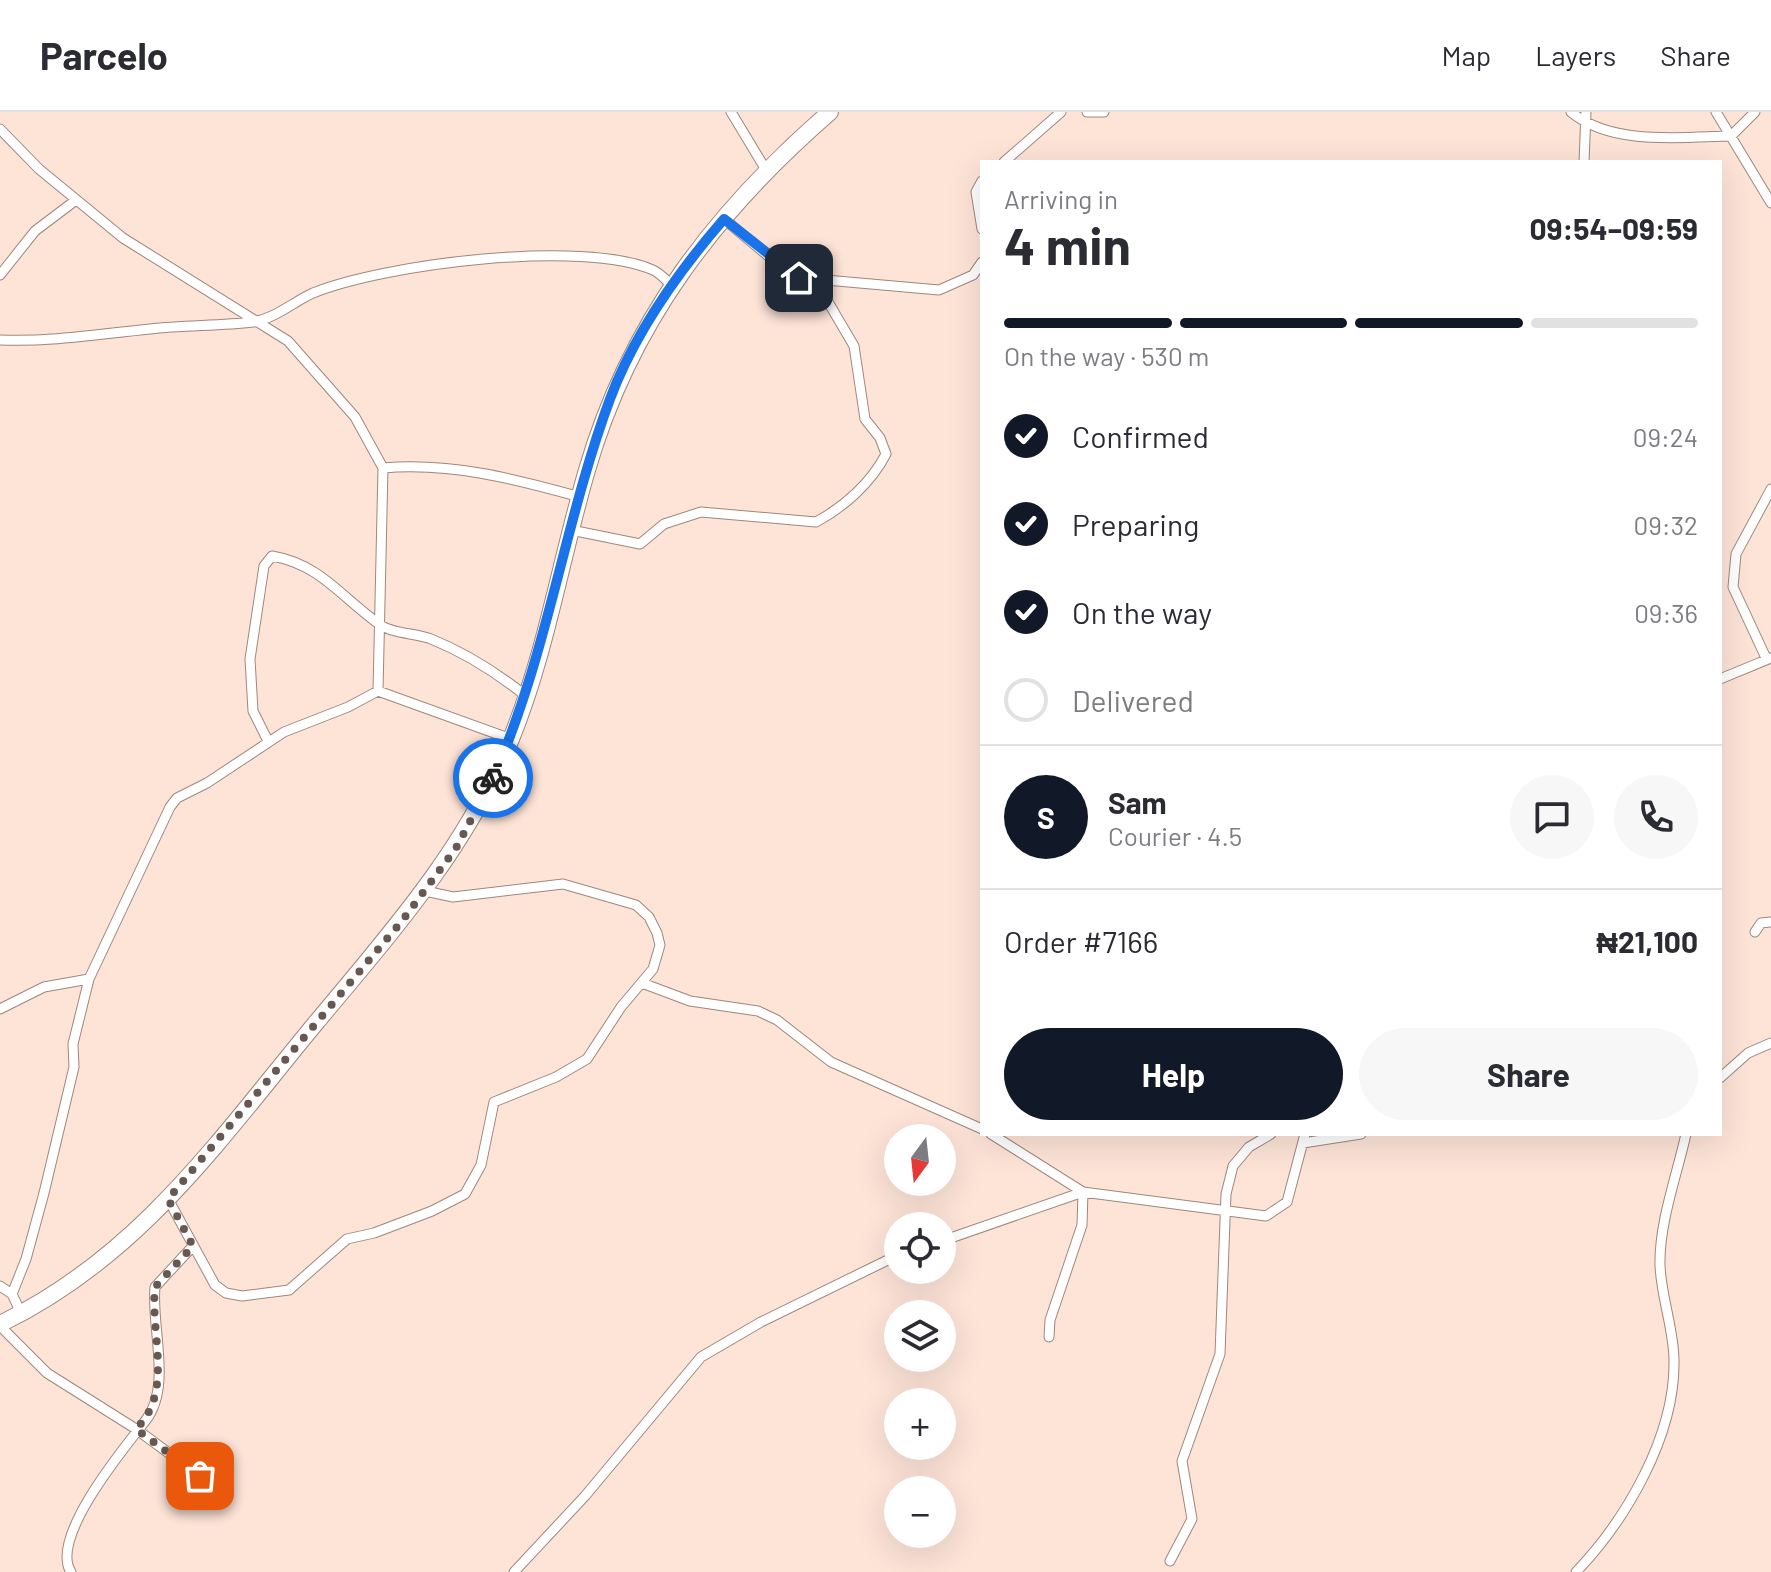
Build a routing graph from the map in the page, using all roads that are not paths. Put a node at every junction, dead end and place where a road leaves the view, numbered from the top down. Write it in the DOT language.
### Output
graph roads {
  1 [pos="731,112"];
  2 [pos="830,112"];
  3 [pos="1061,112"];
  4 [pos="1087,112"];
  5 [pos="1104,112"];
  6 [pos="1571,112"];
  7 [pos="1586,112"];
  8 [pos="1716,112"];
  9 [pos="1755,112"];
  10 [pos="1585,124"];
  11 [pos="0,129"];
  12 [pos="1731,136"];
  13 [pos="1006,160"];
  14 [pos="1584,160"];
  15 [pos="766,170"];
  16 [pos="980,183"];
  17 [pos="76,200"];
  18 [pos="1771,203"];
  19 [pos="724,219"];
  20 [pos="980,220"];
  21 [pos="980,265"];
  22 [pos="0,275"];
  23 [pos="799,278"];
  24 [pos="671,285"];
  25 [pos="256,321"];
  26 [pos="0,340"];
  27 [pos="383,468"];
  28 [pos="1771,489"];
  29 [pos="580,497"];
  30 [pos="571,530"];
  31 [pos="381,626"];
  32 [pos="1769,658"];
  33 [pos="1722,678"];
  34 [pos="378,691"];
  35 [pos="526,696"];
  36 [pos="511,739"];
  37 [pos="268,741"];
  38 [pos="425,891"];
  39 [pos="1771,922"];
  40 [pos="1755,932"];
  41 [pos="89,979"];
  42 [pos="642,983"];
  43 [pos="0,1009"];
  44 [pos="1771,1043"];
  45 [pos="1722,1076"];
  46 [pos="980,1128"];
  47 [pos="994,1136"];
  48 [pos="1268,1136"];
  49 [pos="1332,1136"];
  50 [pos="1686,1136"];
  51 [pos="1304,1138"];
  52 [pos="1083,1192"];
  53 [pos="168,1199"];
  54 [pos="1224,1212"];
  55 [pos="956,1236"];
  56 [pos="193,1246"];
  57 [pos="884,1262"];
  58 [pos="0,1286"];
  59 [pos="12,1294"];
  60 [pos="21,1313"];
  61 [pos="0,1325"];
  62 [pos="1049,1337"];
  63 [pos="136,1429"];
  64 [pos="200,1476"];
  65 [pos="1170,1561"];
  66 [pos="71,1572"];
  67 [pos="514,1572"];
  68 [pos="1576,1572"];
  1 -- 15 [label="street"];
  2 -- 15 [label="main road"];
  3 -- 13 [label="street"];
  4 -- 5 [label="street"];
  6 -- 10 [label="street"];
  7 -- 10 [label="street"];
  8 -- 12 [label="street"];
  9 -- 12 [label="street"];
  10 -- 12 [label="street"];
  10 -- 14 [label="street"];
  11 -- 17 [label="street"];
  12 -- 18 [label="street"];
  15 -- 19 [label="main road"];
  16 -- 20 [label="street"];
  17 -- 22 [label="street"];
  17 -- 25 [label="street"];
  19 -- 23 [label="street"];
  19 -- 24 [label="main road"];
  21 -- 23 [label="street"];
  23 -- 30 [label="street"];
  24 -- 25 [label="street"];
  24 -- 29 [label="main road"];
  25 -- 26 [label="street"];
  25 -- 27 [label="street"];
  27 -- 29 [label="street"];
  27 -- 31 [label="street"];
  28 -- 32 [label="street"];
  29 -- 30 [label="main road"];
  30 -- 35 [label="main road"];
  31 -- 34 [label="street"];
  31 -- 35 [label="street"];
  31 -- 37 [label="street"];
  32 -- 33 [label="street"];
  34 -- 36 [label="street"];
  34 -- 37 [label="street"];
  35 -- 36 [label="main road"];
  36 -- 38 [label="main road"];
  37 -- 41 [label="street"];
  38 -- 42 [label="street"];
  38 -- 53 [label="main road"];
  39 -- 40 [label="street"];
  41 -- 43 [label="street"];
  41 -- 59 [label="street"];
  42 -- 46 [label="street"];
  42 -- 56 [label="street"];
  44 -- 45 [label="street"];
  47 -- 52 [label="street"];
  48 -- 54 [label="street"];
  49 -- 51 [label="street"];
  50 -- 68 [label="street"];
  51 -- 54 [label="street"];
  52 -- 54 [label="street"];
  52 -- 55 [label="street"];
  52 -- 62 [label="street"];
  53 -- 56 [label="street"];
  53 -- 60 [label="main road"];
  54 -- 65 [label="street"];
  56 -- 63 [label="street"];
  57 -- 67 [label="street"];
  58 -- 59 [label="street"];
  59 -- 60 [label="street"];
  60 -- 61 [label="main road"];
  61 -- 63 [label="street"];
  63 -- 64 [label="street"];
  63 -- 66 [label="street"];
}
